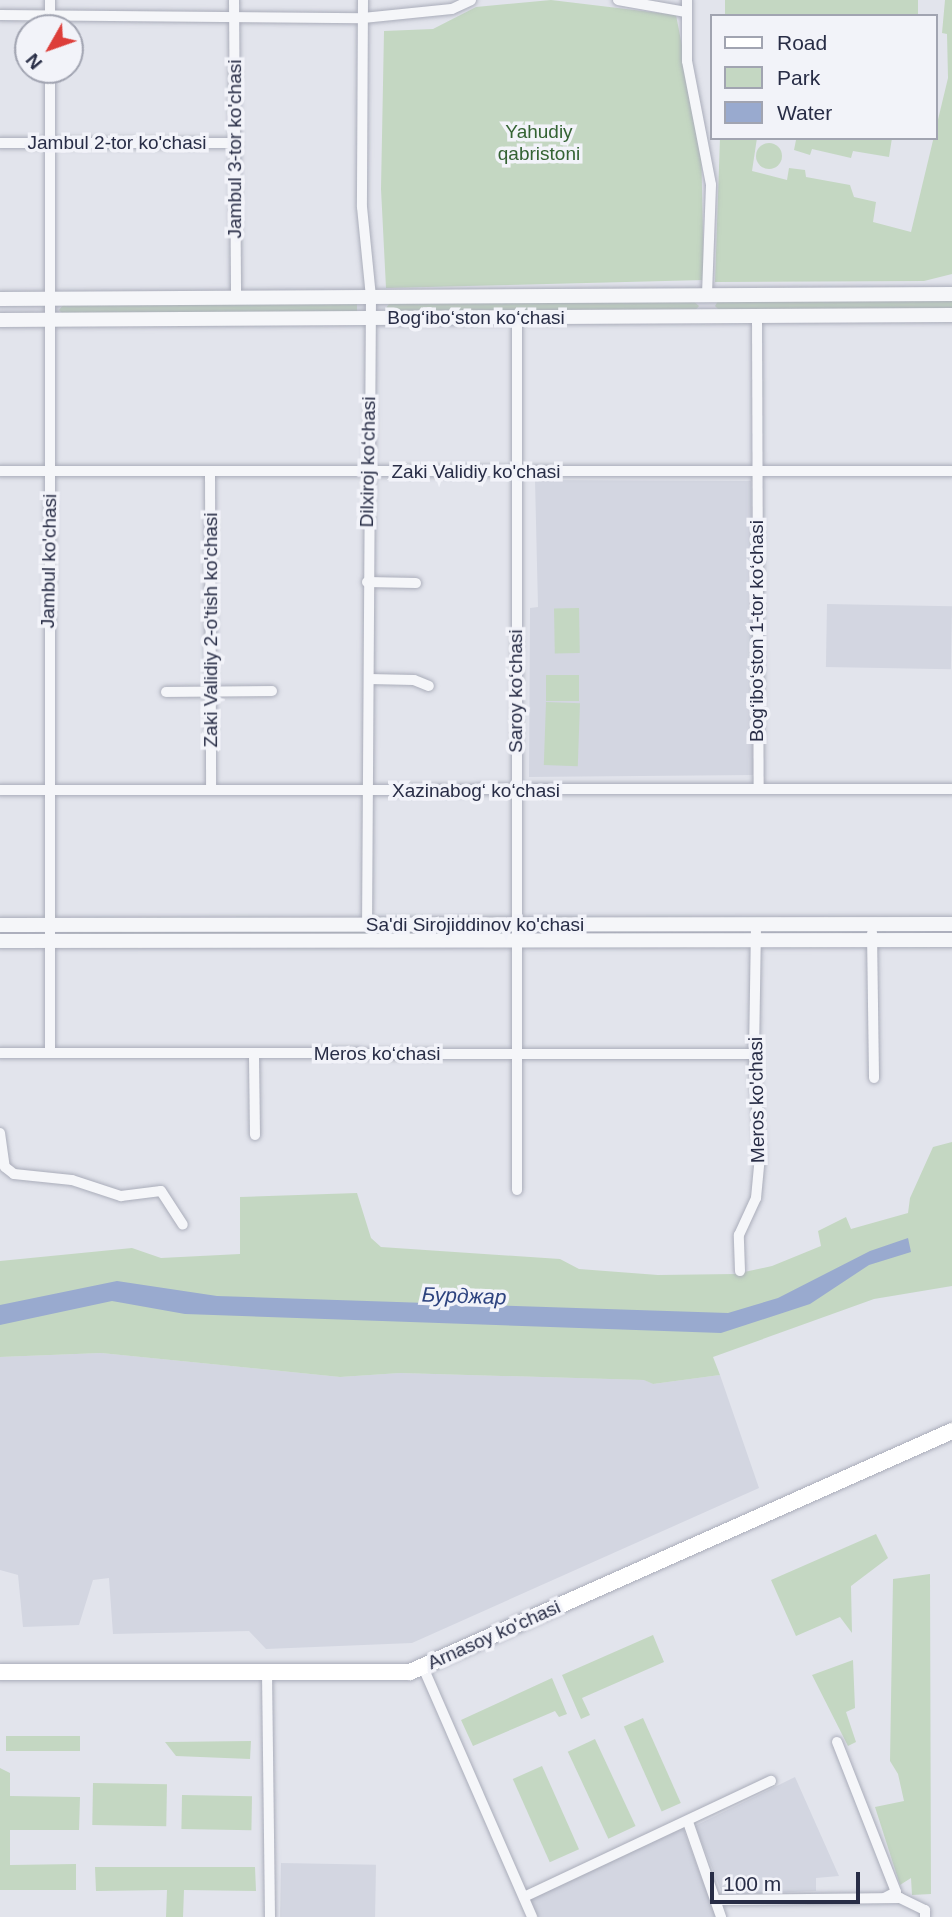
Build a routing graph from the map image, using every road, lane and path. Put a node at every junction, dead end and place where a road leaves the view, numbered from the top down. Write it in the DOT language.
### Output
graph roads {
  1 [pos="234,0"];
  2 [pos="363,0"];
  3 [pos="471,0"];
  4 [pos="618,0"];
  5 [pos="687,0"];
  6 [pos="686,12"];
  7 [pos="84,15"];
  8 [pos="234,15"];
  9 [pos="363,18"];
  10 [pos="50,84"];
  11 [pos="0,143"];
  12 [pos="50,143"];
  13 [pos="233,143"];
  14 [pos="952,294"];
  15 [pos="707,295"];
  16 [pos="371,297"];
  17 [pos="236,298"];
  18 [pos="0,299"];
  19 [pos="51,299"];
  20 [pos="952,315"];
  21 [pos="707,316"];
  22 [pos="757,316"];
  23 [pos="517,317"];
  24 [pos="371,318"];
  25 [pos="0,320"];
  26 [pos="51,320"];
  27 [pos="0,471"];
  28 [pos="50,471"];
  29 [pos="210,471"];
  30 [pos="366,471"];
  31 [pos="952,471"];
  32 [pos="516,472"];
  33 [pos="757,473"];
  34 [pos="367,582"];
  35 [pos="416,583"];
  36 [pos="369,679"];
  37 [pos="429,686"];
  38 [pos="272,691"];
  39 [pos="166,692"];
  40 [pos="211,694"];
  41 [pos="759,788"];
  42 [pos="211,789"];
  43 [pos="952,789"];
  44 [pos="0,790"];
  45 [pos="47,790"];
  46 [pos="367,791"];
  47 [pos="516,792"];
  48 [pos="872,924"];
  49 [pos="952,924"];
  50 [pos="0,925"];
  51 [pos="50,925"];
  52 [pos="367,925"];
  53 [pos="516,925"];
  54 [pos="756,925"];
  55 [pos="756,940"];
  56 [pos="872,940"];
  57 [pos="952,940"];
  58 [pos="0,941"];
  59 [pos="50,941"];
  60 [pos="516,941"];
  61 [pos="0,1052"];
  62 [pos="50,1052"];
  63 [pos="516,1053"];
  64 [pos="754,1054"];
  65 [pos="254,1055"];
  66 [pos="874,1078"];
  67 [pos="0,1133"];
  68 [pos="255,1135"];
  69 [pos="517,1190"];
  70 [pos="183,1225"];
  71 [pos="740,1270"];
  72 [pos="952,1431"];
  73 [pos="952,1442"];
  74 [pos="636,1576"];
  75 [pos="425,1671"];
  76 [pos="0,1672"];
  77 [pos="267,1677"];
  78 [pos="0,1682"];
  79 [pos="837,1742"];
  80 [pos="771,1781"];
  81 [pos="688,1822"];
  82 [pos="898,1895"];
  83 [pos="524,1897"];
  84 [pos="718,1900"];
  85 [pos="270,1917"];
  86 [pos="532,1917"];
  87 [pos="721,1917"];
  88 [pos="925,1917"];
  1 -- 8 [label="street, Jambul 3-tor ko'chasi"];
  2 -- 9 [label="street, Dilxiroj ko‘chasi"];
  3 -- 9 [label="street"];
  4 -- 6 [label="street"];
  5 -- 6 [label="street"];
  6 -- 15 [label="street"];
  7 -- 8 [label="street"];
  8 -- 9 [label="street"];
  8 -- 13 [label="street, Jambul 3-tor ko'chasi"];
  9 -- 16 [label="street, Dilxiroj ko‘chasi"];
  10 -- 12 [label="street, Jambul ko'chasi"];
  11 -- 12 [label="street, Jambul 2-tor ko'chasi"];
  12 -- 13 [label="street, Jambul 2-tor ko'chasi"];
  12 -- 19 [label="street, Jambul ko'chasi"];
  13 -- 17 [label="street, Jambul 3-tor ko'chasi"];
  14 -- 15 [label="street, Bogʻiboʻston koʻchasi"];
  15 -- 16 [label="street, Bogʻiboʻston koʻchasi"];
  15 -- 21 [label="street"];
  16 -- 17 [label="street, Bogʻiboʻston koʻchasi"];
  16 -- 24 [label="street, Dilxiroj ko‘chasi"];
  17 -- 19 [label="street, Bogʻiboʻston koʻchasi"];
  18 -- 19 [label="street, Bogʻiboʻston koʻchasi"];
  19 -- 26 [label="street, Jambul ko'chasi"];
  20 -- 22 [label="street, Bogʻiboʻston koʻchasi"];
  21 -- 22 [label="street, Bogʻiboʻston koʻchasi"];
  21 -- 23 [label="street, Bogʻiboʻston koʻchasi"];
  22 -- 33 [label="street, Bogʻiboʻston 1-tor koʻchasi"];
  23 -- 24 [label="street, Bogʻiboʻston koʻchasi"];
  23 -- 32 [label="street, Saroy ko‘chasi"];
  24 -- 26 [label="street, Bogʻiboʻston koʻchasi"];
  24 -- 30 [label="street, Dilxiroj ko‘chasi"];
  25 -- 26 [label="street, Bogʻiboʻston koʻchasi"];
  26 -- 28 [label="street, Jambul ko'chasi"];
  27 -- 28 [label="street, Zaki Validiy ko'chasi"];
  28 -- 29 [label="street, Zaki Validiy ko'chasi"];
  28 -- 45 [label="street, Jambul ko'chasi"];
  29 -- 30 [label="street, Zaki Validiy ko'chasi"];
  29 -- 40 [label="street, Zaki Validiy 2-o'tish ko'chasi"];
  30 -- 32 [label="street, Zaki Validiy ko'chasi"];
  30 -- 34 [label="street, Dilxiroj ko‘chasi"];
  31 -- 33 [label="street, Zaki Validiy ko'chasi"];
  32 -- 33 [label="street, Zaki Validiy ko'chasi"];
  32 -- 47 [label="street, Saroy ko‘chasi"];
  33 -- 41 [label="street, Bogʻiboʻston 1-tor koʻchasi"];
  34 -- 35 [label="street"];
  34 -- 36 [label="street, Dilxiroj ko‘chasi"];
  36 -- 37 [label="street"];
  36 -- 46 [label="street, Dilxiroj ko‘chasi"];
  38 -- 40 [label="street"];
  39 -- 40 [label="street"];
  40 -- 42 [label="street, Zaki Validiy 2-o'tish ko'chasi"];
  41 -- 43 [label="street, Xazinabog‘ ko‘chasi"];
  41 -- 47 [label="street, Xazinabog‘ ko‘chasi"];
  42 -- 45 [label="street, Xazinabog‘ ko‘chasi"];
  42 -- 46 [label="street, Xazinabog‘ ko‘chasi"];
  44 -- 45 [label="street, Xazinabog‘ ko‘chasi"];
  45 -- 51 [label="street, Jambul ko'chasi"];
  46 -- 47 [label="street, Xazinabog‘ ko‘chasi"];
  46 -- 52 [label="street, Dilxiroj ko‘chasi"];
  47 -- 53 [label="street, Saroy ko‘chasi"];
  48 -- 49 [label="street, Sa'di Sirojiddinov ko'chasi"];
  48 -- 54 [label="street, Sa'di Sirojiddinov ko'chasi"];
  48 -- 56 [label="street"];
  50 -- 51 [label="street, Sa'di Sirojiddinov ko'chasi"];
  51 -- 52 [label="street, Sa'di Sirojiddinov ko'chasi"];
  51 -- 59 [label="street, Jambul ko'chasi"];
  52 -- 53 [label="street, Sa'di Sirojiddinov ko'chasi"];
  53 -- 54 [label="street, Sa'di Sirojiddinov ko'chasi"];
  53 -- 60 [label="street, Saroy ko‘chasi"];
  54 -- 55 [label="street, Meros ko'chasi"];
  55 -- 56 [label="street, Sa'di Sirojiddinov ko'chasi"];
  55 -- 60 [label="street, Sa'di Sirojiddinov ko'chasi"];
  55 -- 64 [label="street, Meros ko'chasi"];
  56 -- 57 [label="street, Sa'di Sirojiddinov ko'chasi"];
  56 -- 66 [label="street"];
  58 -- 59 [label="street, Sa'di Sirojiddinov ko'chasi"];
  59 -- 60 [label="street, Sa'di Sirojiddinov ko'chasi"];
  59 -- 62 [label="street, Jambul ko'chasi"];
  60 -- 63 [label="street, Saroy ko‘chasi"];
  61 -- 62 [label="street, Meros ko‘chasi"];
  62 -- 65 [label="street, Meros ko‘chasi"];
  63 -- 64 [label="street, Meros ko‘chasi"];
  63 -- 65 [label="street, Meros ko‘chasi"];
  63 -- 69 [label="street, Saroy ko‘chasi"];
  64 -- 71 [label="street, Meros ko'chasi"];
  65 -- 68 [label="street"];
  67 -- 70 [label="street"];
  72 -- 74 [label="main road, Arnasoy ko'chasi"];
  73 -- 74 [label="main road, Arnasoy ko'chasi"];
  74 -- 75 [label="main road, Arnasoy ko'chasi"];
  75 -- 77 [label="main road, Arnasoy ko'chasi"];
  75 -- 83 [label="street"];
  76 -- 77 [label="main road, Arnasoy ko'chasi"];
  77 -- 78 [label="main road, Arnasoy ko'chasi"];
  77 -- 85 [label="street"];
  79 -- 82 [label="street"];
  80 -- 81 [label="street"];
  81 -- 83 [label="street"];
  81 -- 84 [label="street"];
  82 -- 84 [label="street"];
  82 -- 88 [label="street"];
  83 -- 86 [label="street"];
  84 -- 87 [label="street"];
}
